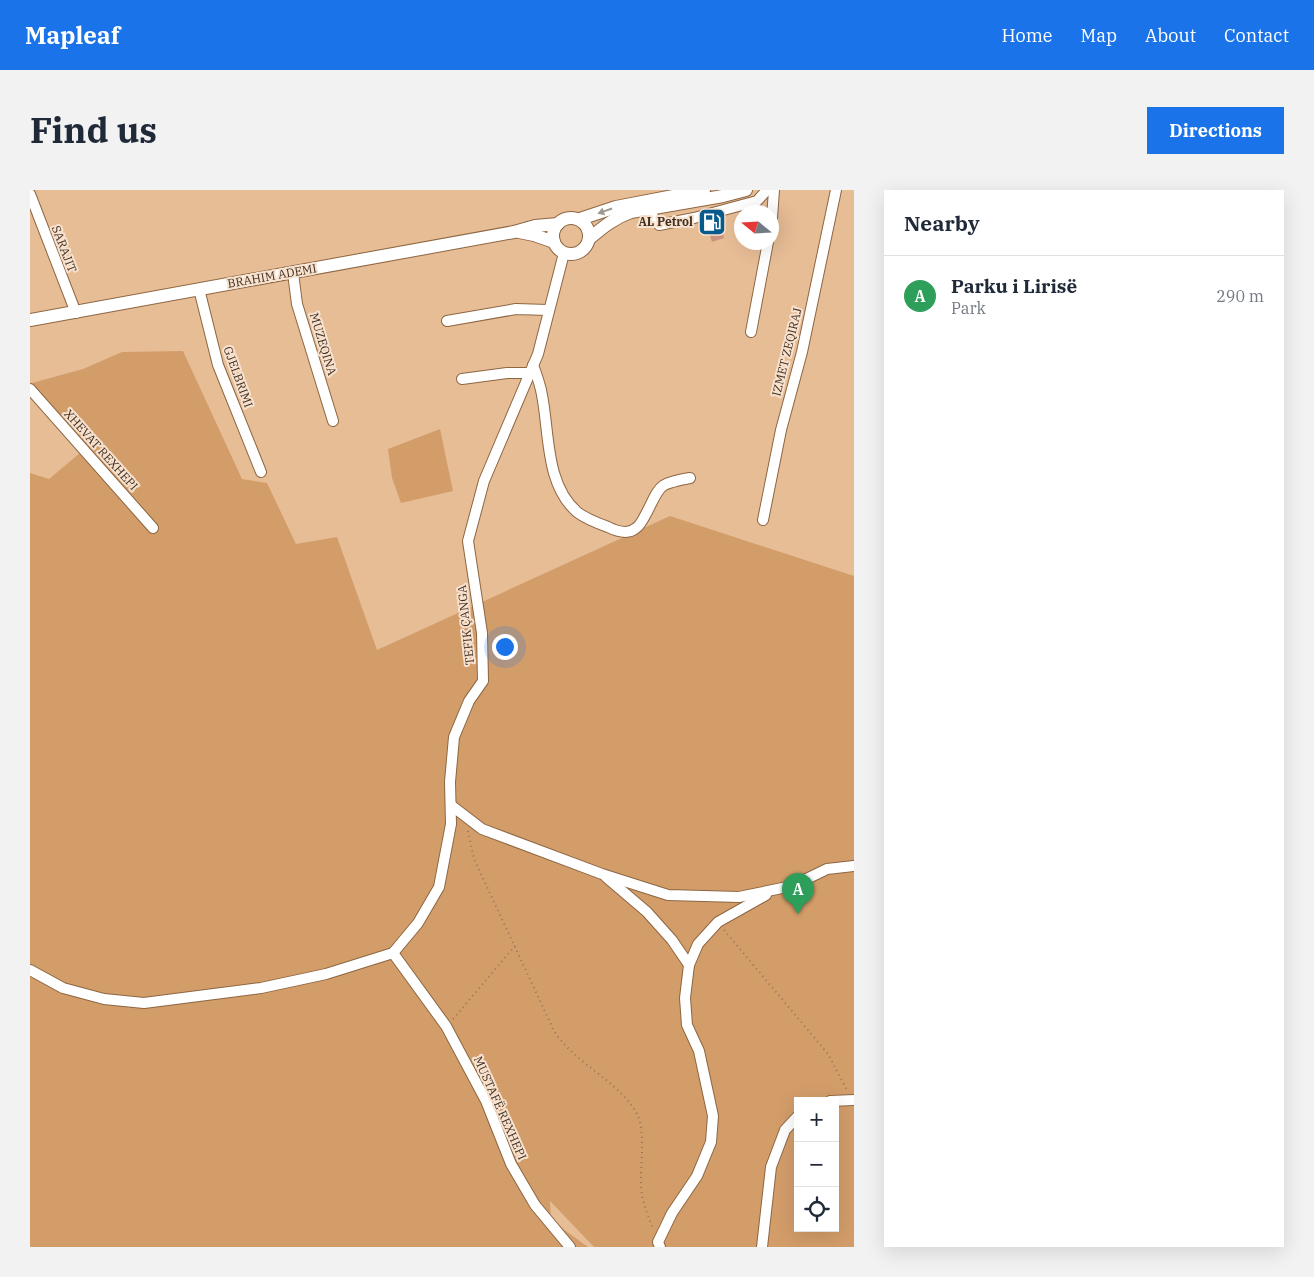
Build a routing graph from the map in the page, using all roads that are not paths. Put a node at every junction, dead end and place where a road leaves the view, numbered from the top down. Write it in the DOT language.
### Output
graph roads {
  1 [pos="704,190"];
  2 [pos="746,190"];
  3 [pos="767,190"];
  4 [pos="774,190"];
  5 [pos="836,190"];
  6 [pos="30,194"];
  7 [pos="773,205"];
  8 [pos="648,210"];
  9 [pos="580,220"];
  10 [pos="558,224"];
  11 [pos="514,232"];
  12 [pos="589,239"];
  13 [pos="554,242"];
  14 [pos="766,250"];
  15 [pos="564,252"];
  16 [pos="293,273"];
  17 [pos="199,288"];
  18 [pos="548,310"];
  19 [pos="76,313"];
  20 [pos="30,320"];
  21 [pos="447,321"];
  22 [pos="750,332"];
  23 [pos="531,369"];
  24 [pos="462,379"];
  25 [pos="30,389"];
  26 [pos="333,422"];
  27 [pos="261,472"];
  28 [pos="690,478"];
  29 [pos="763,520"];
  30 [pos="153,528"];
  31 [pos="452,806"];
  32 [pos="854,866"];
  33 [pos="602,874"];
  34 [pos="776,889"];
  35 [pos="393,953"];
  36 [pos="689,965"];
  37 [pos="30,970"];
  38 [pos="853,1100"];
  39 [pos="839,1101"];
  40 [pos="794,1120"];
  41 [pos="659,1244"];
  42 [pos="570,1247"];
  43 [pos="762,1247"];
  1 -- 9 [label="main road, one-way"];
  2 -- 8 [label="main road"];
  3 -- 8 [label="street"];
  4 -- 7 [label="street"];
  5 -- 29 [label="street, IZMET ZEQIRAJ"];
  6 -- 19 [label="street, SARAJIT"];
  8 -- 12 [label="main road"];
  9 -- 10 [label="main road"];
  9 -- 12 [label="main road"];
  10 -- 11 [label="main road, BRAHIM ADEMI"];
  10 -- 13 [label="main road"];
  11 -- 13 [label="main road, BRAHIM ADEMI"];
  11 -- 16 [label="main road, BRAHIM ADEMI"];
  12 -- 15 [label="main road"];
  13 -- 15 [label="main road"];
  14 -- 22 [label="street"];
  15 -- 18 [label="street, TEFIK ÇANGA"];
  16 -- 17 [label="main road, BRAHIM ADEMI"];
  16 -- 26 [label="street, MUZEQINA"];
  17 -- 19 [label="main road, BRAHIM ADEMI"];
  17 -- 27 [label="street, GJELBRIMI"];
  18 -- 21 [label="street"];
  18 -- 23 [label="street, TEFIK ÇANGA"];
  19 -- 20 [label="main road, BRAHIM ADEMI"];
  23 -- 24 [label="street"];
  23 -- 28 [label="street"];
  23 -- 31 [label="street, TEFIK ÇANGA"];
  25 -- 30 [label="street, XHEVAT REXHEPI"];
  31 -- 33 [label="street"];
  31 -- 35 [label="street, TEFIK ÇANGA"];
  32 -- 34 [label="street"];
  33 -- 34 [label="street"];
  33 -- 36 [label="street"];
  34 -- 36 [label="street"];
  35 -- 37 [label="street"];
  35 -- 42 [label="street, MUSTAFË REXHEPI"];
  36 -- 41 [label="street"];
  38 -- 39 [label="street"];
  40 -- 43 [label="street"];
}
